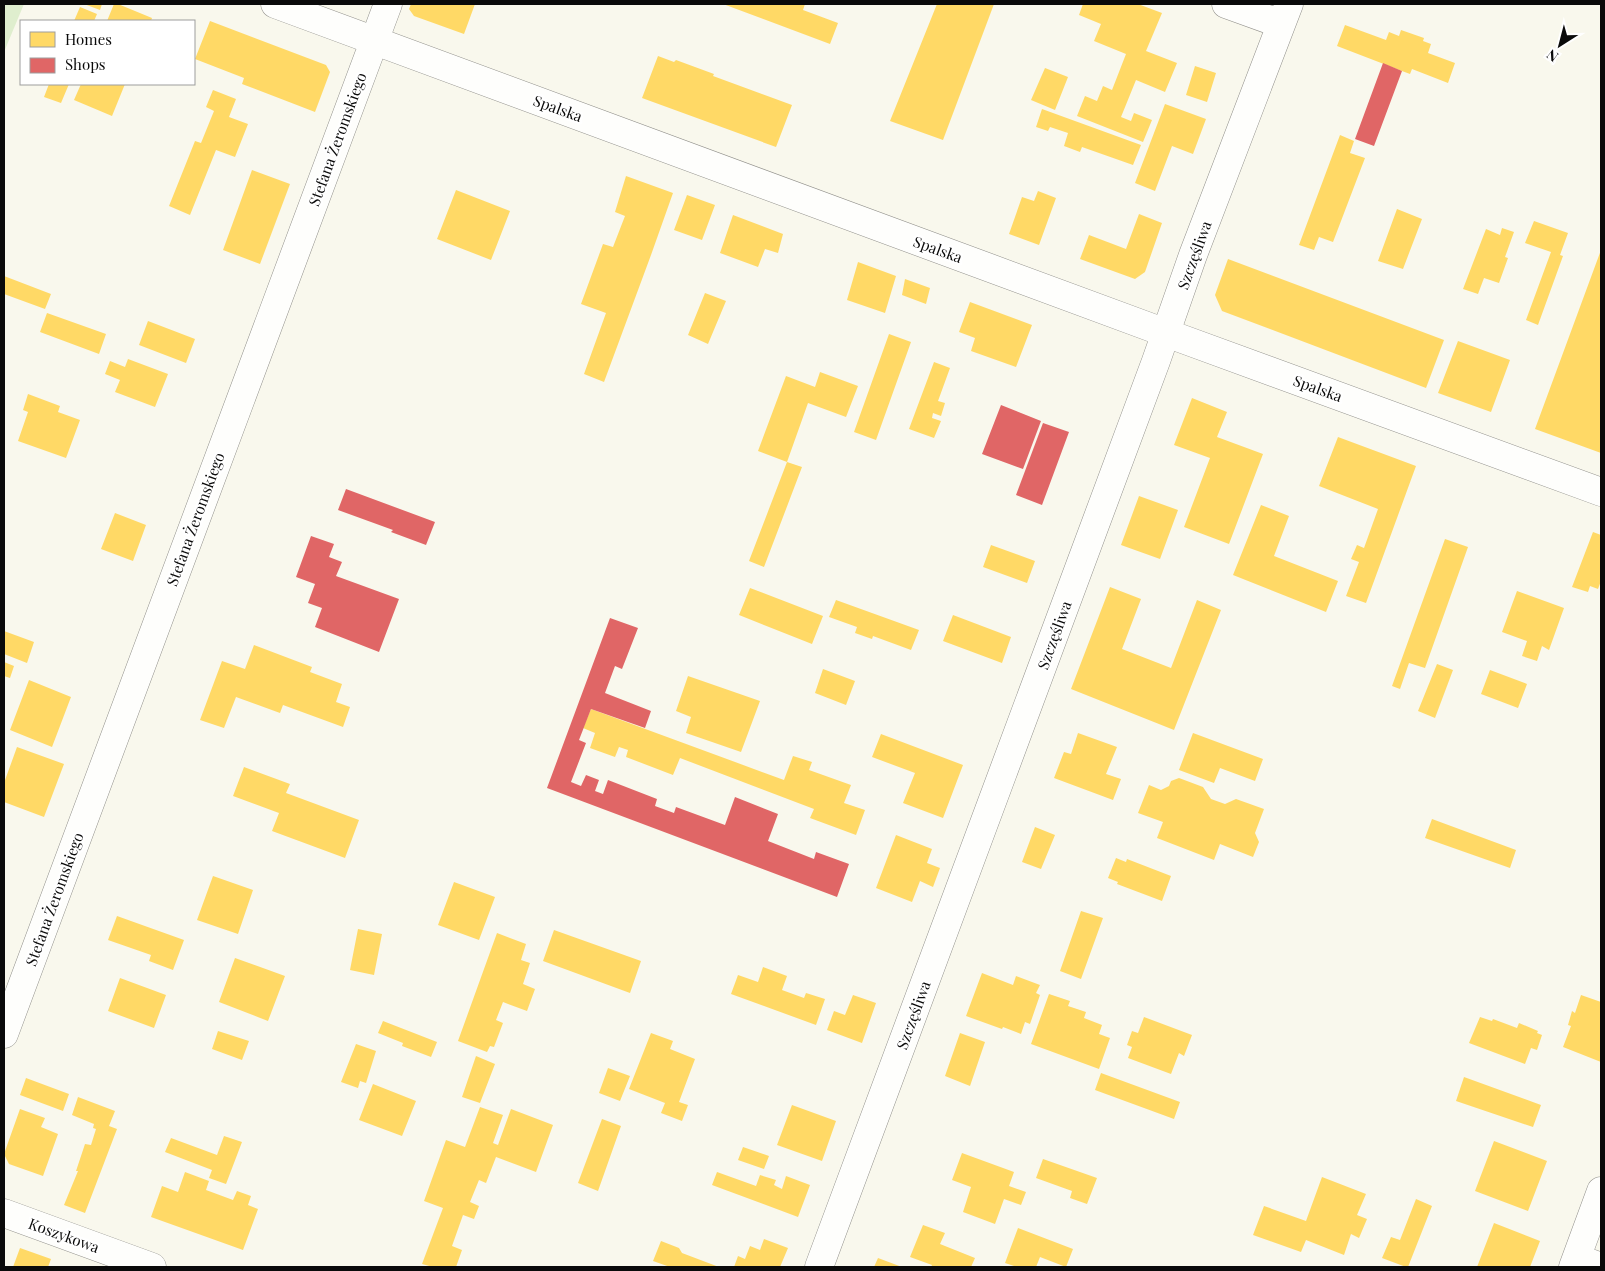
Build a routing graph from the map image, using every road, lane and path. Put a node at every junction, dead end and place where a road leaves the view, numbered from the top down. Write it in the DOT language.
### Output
graph roads {
  1 [pos="275,4"];
  2 [pos="388,4"];
  3 [pos="1226,4"];
  4 [pos="1285,14"];
  5 [pos="374,41"];
  6 [pos="1166,333"];
  7 [pos="1601,492"];
  8 [pos="4,1034"];
  9 [pos="1601,1191"];
  10 [pos="4,1213"];
  11 [pos="1584,1264"];
  12 [pos="152,1267"];
  13 [pos="819,1267"];
  1 -- 5 [label="street, Spalska"];
  2 -- 5 [label="street, Stefana Żeromskiego"];
  3 -- 4 [label="street"];
  4 -- 6 [label="street, Szczęśliwa"];
  5 -- 6 [label="street, Spalska"];
  5 -- 8 [label="street, Stefana Żeromskiego"];
  6 -- 7 [label="street, Spalska"];
  6 -- 13 [label="street, Szczęśliwa"];
  9 -- 11 [label="street"];
  10 -- 12 [label="street, Koszykowa"];
}
